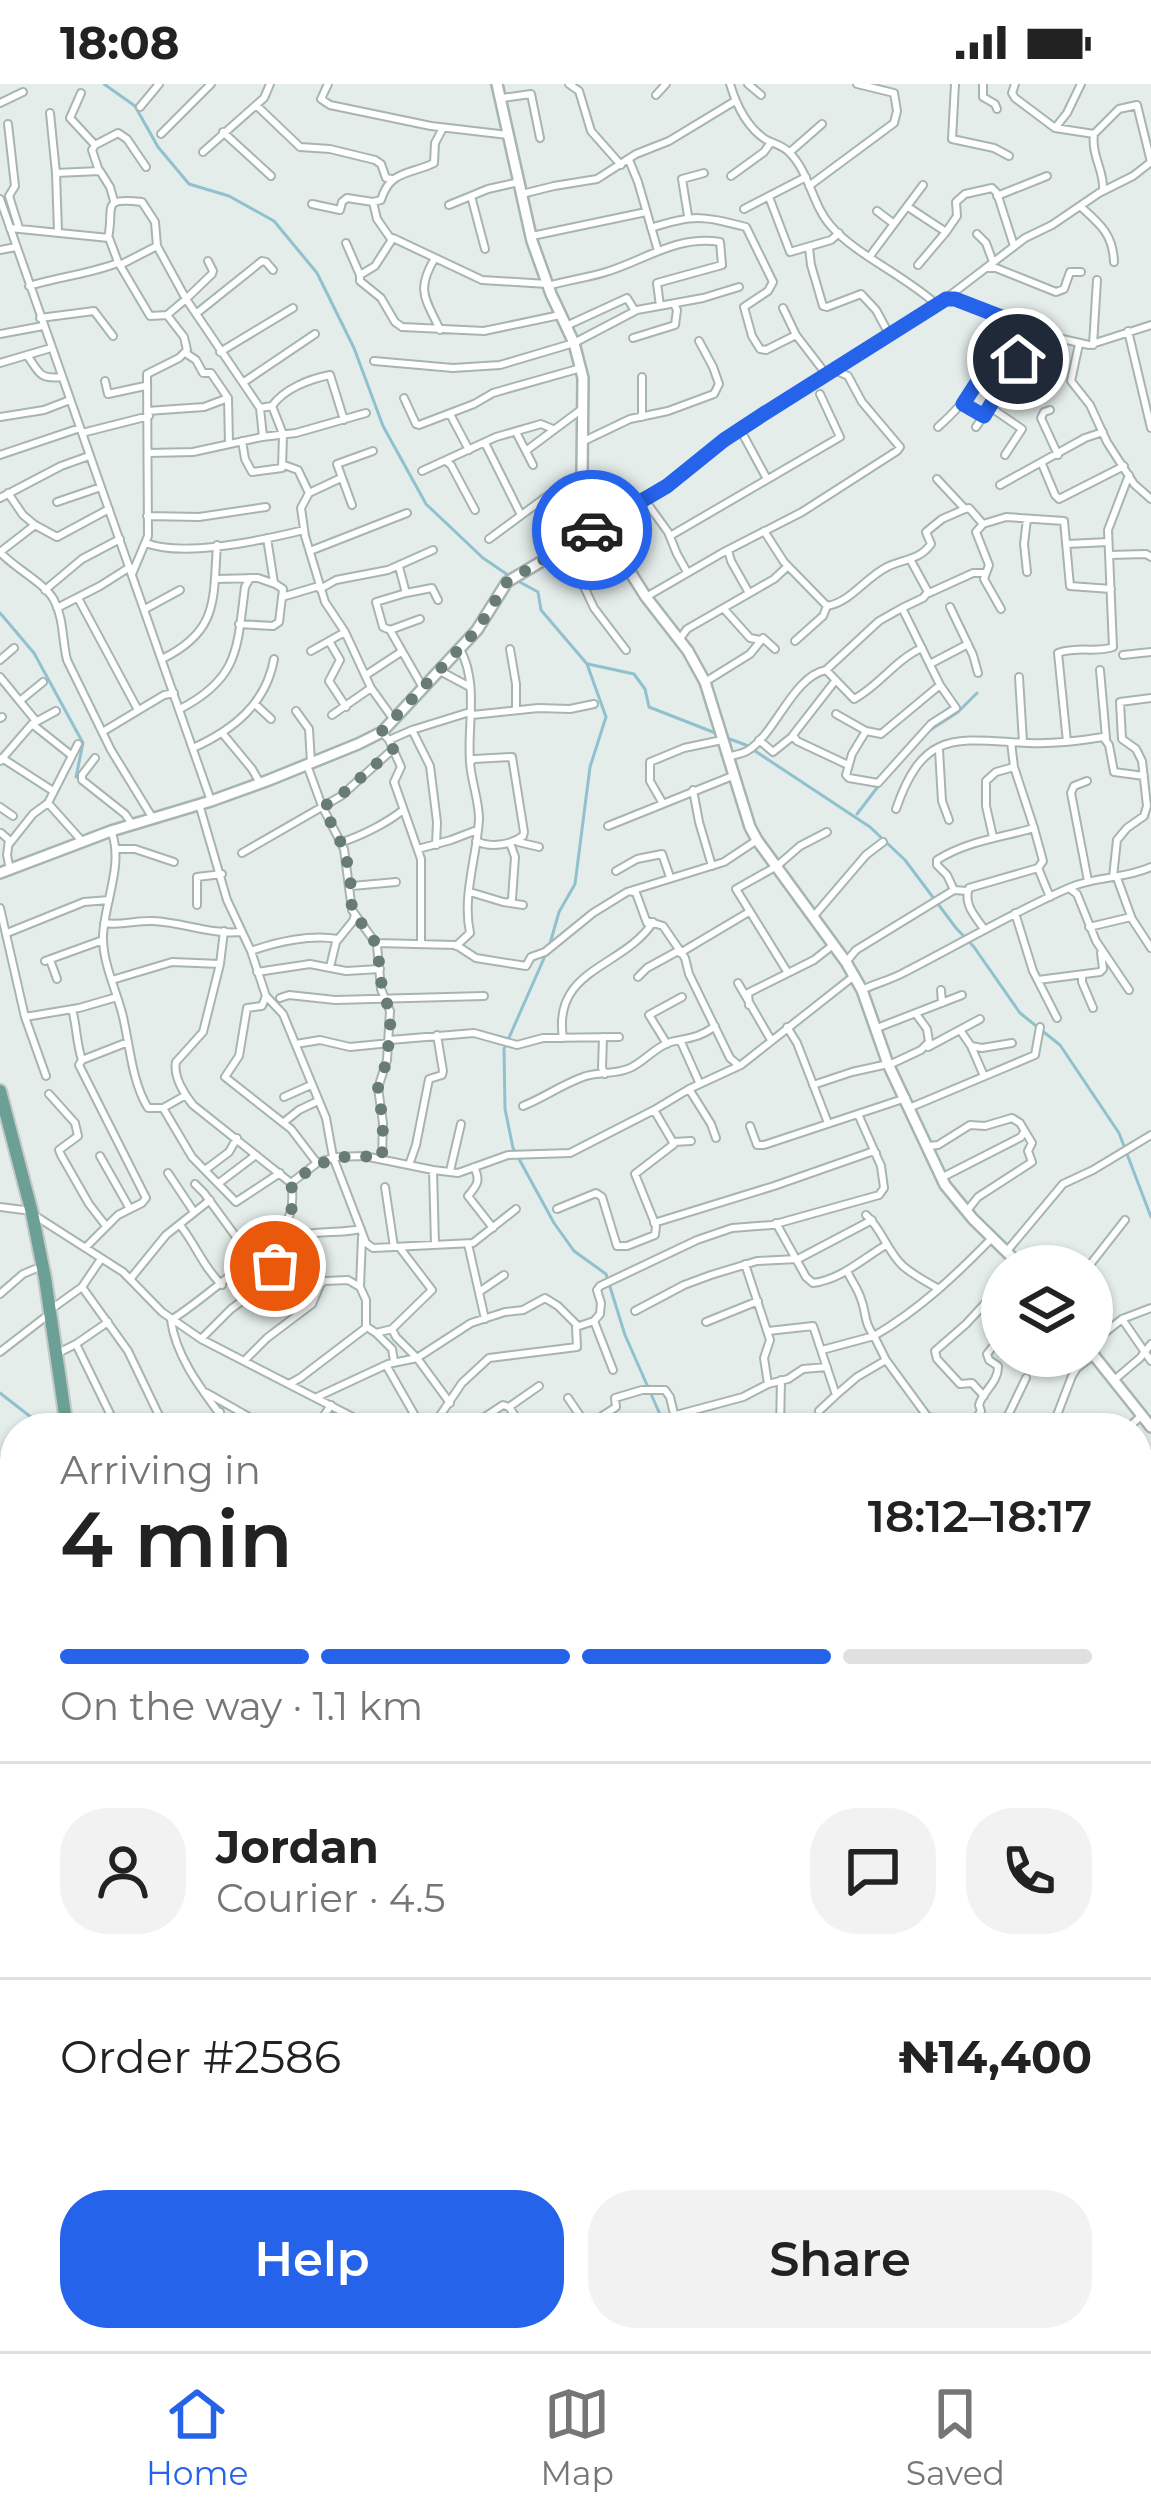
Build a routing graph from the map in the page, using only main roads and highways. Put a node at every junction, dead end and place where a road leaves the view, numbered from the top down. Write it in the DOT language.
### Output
graph roads {
  1 [pos="0,1090"];
  2 [pos="0,1119"];
  3 [pos="28,1212"];
  4 [pos="62,1413"];
  1 -- 3 [label="main road"];
  2 -- 3 [label="main road"];
  3 -- 4 [label="main road"];
}
